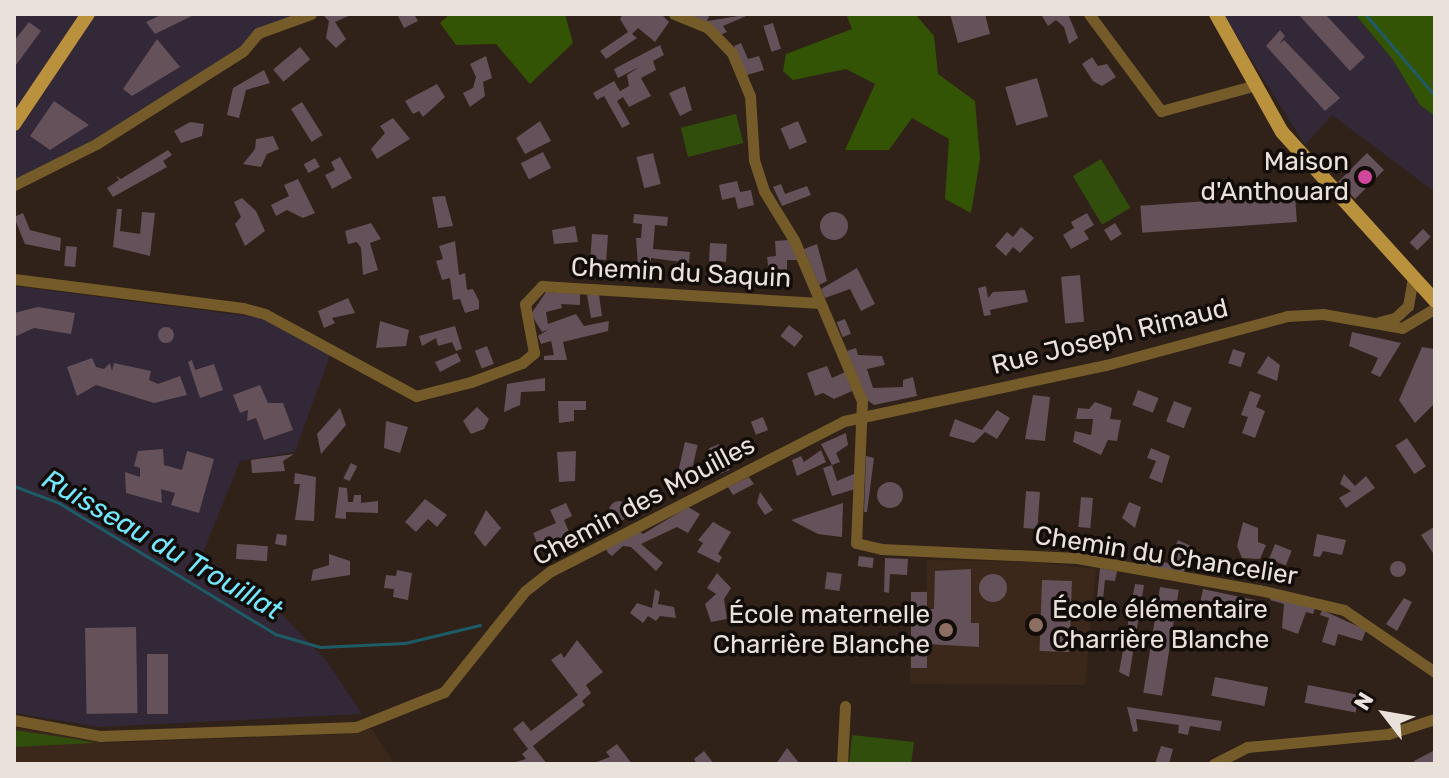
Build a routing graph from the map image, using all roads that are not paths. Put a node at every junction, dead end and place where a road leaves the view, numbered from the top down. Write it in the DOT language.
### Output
graph roads {
  1 [pos="311,14"];
  2 [pos="674,14"];
  3 [pos="1089,14"];
  4 [pos="1216,14"];
  5 [pos="87,18"];
  6 [pos="1256,85"];
  7 [pos="14,124"];
  8 [pos="14,185"];
  9 [pos="1413,278"];
  10 [pos="14,279"];
  11 [pos="1435,301"];
  12 [pos="819,303"];
  13 [pos="1435,308"];
  14 [pos="1365,323"];
  15 [pos="865,415"];
  16 [pos="1435,672"];
  17 [pos="845,706"];
  18 [pos="1435,719"];
  19 [pos="14,720"];
  20 [pos="842,764"];
  21 [pos="1214,764"];
  1 -- 8 [label="street"];
  2 -- 12 [label="street"];
  3 -- 6 [label="street"];
  4 -- 6 [label="main road"];
  5 -- 7 [label="main road"];
  6 -- 9 [label="main road"];
  9 -- 11 [label="main road"];
  9 -- 14 [label="street, Rue Joseph Rimaud"];
  10 -- 12 [label="street, Chemin du Saquin"];
  12 -- 15 [label="street"];
  13 -- 14 [label="street, Rue Joseph Rimaud"];
  14 -- 15 [label="street, Rue Joseph Rimaud"];
  15 -- 16 [label="street, Chemin du Chancelier"];
  15 -- 19 [label="street, Chemin des Mouilles"];
  17 -- 20 [label="street"];
  18 -- 21 [label="street"];
}
